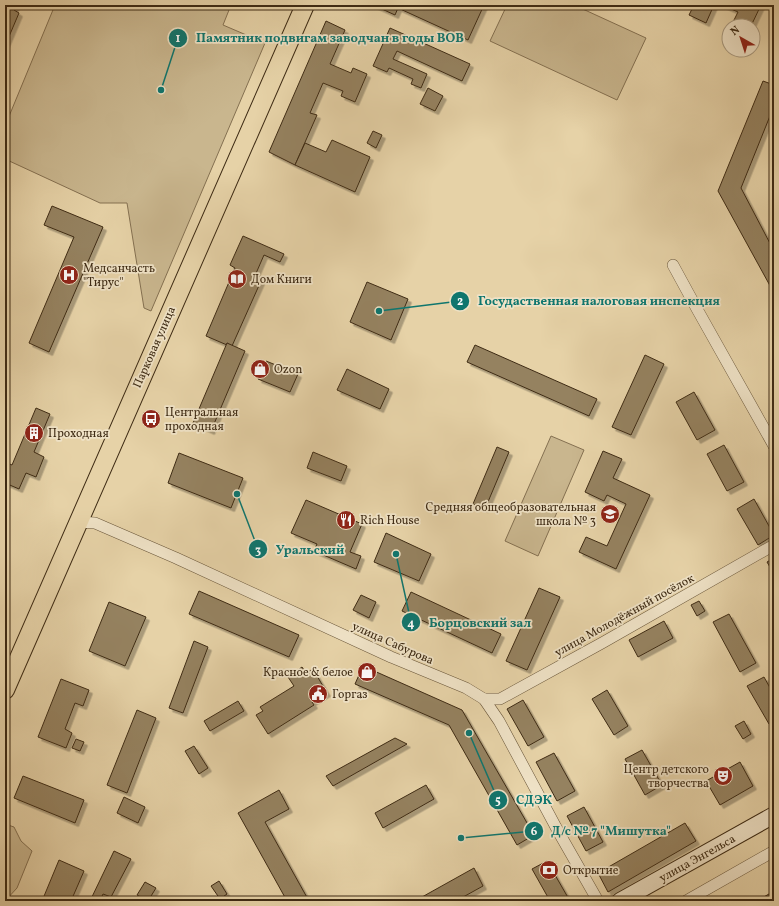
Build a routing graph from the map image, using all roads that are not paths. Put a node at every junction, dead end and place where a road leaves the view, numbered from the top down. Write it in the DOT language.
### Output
graph roads {
  1 [pos="305,5"];
  2 [pos="673,265"];
  3 [pos="774,446"];
  4 [pos="78,522"];
  5 [pos="774,545"];
  6 [pos="5,690"];
  7 [pos="484,699"];
  8 [pos="774,815"];
  9 [pos="774,851"];
  10 [pos="598,901"];
  11 [pos="620,901"];
  12 [pos="686,901"];
  1 -- 4 [label="main road, Парковая улица"];
  2 -- 3 [label="street"];
  4 -- 6 [label="main road, Парковая улица"];
  4 -- 7 [label="street, улица Сабурова"];
  5 -- 7 [label="street, улица Молодёжный посёлок"];
  7 -- 10 [label="street, улица Сабурова"];
  8 -- 11 [label="street, улица Энгельса"];
  9 -- 12 [label="street"];
}
